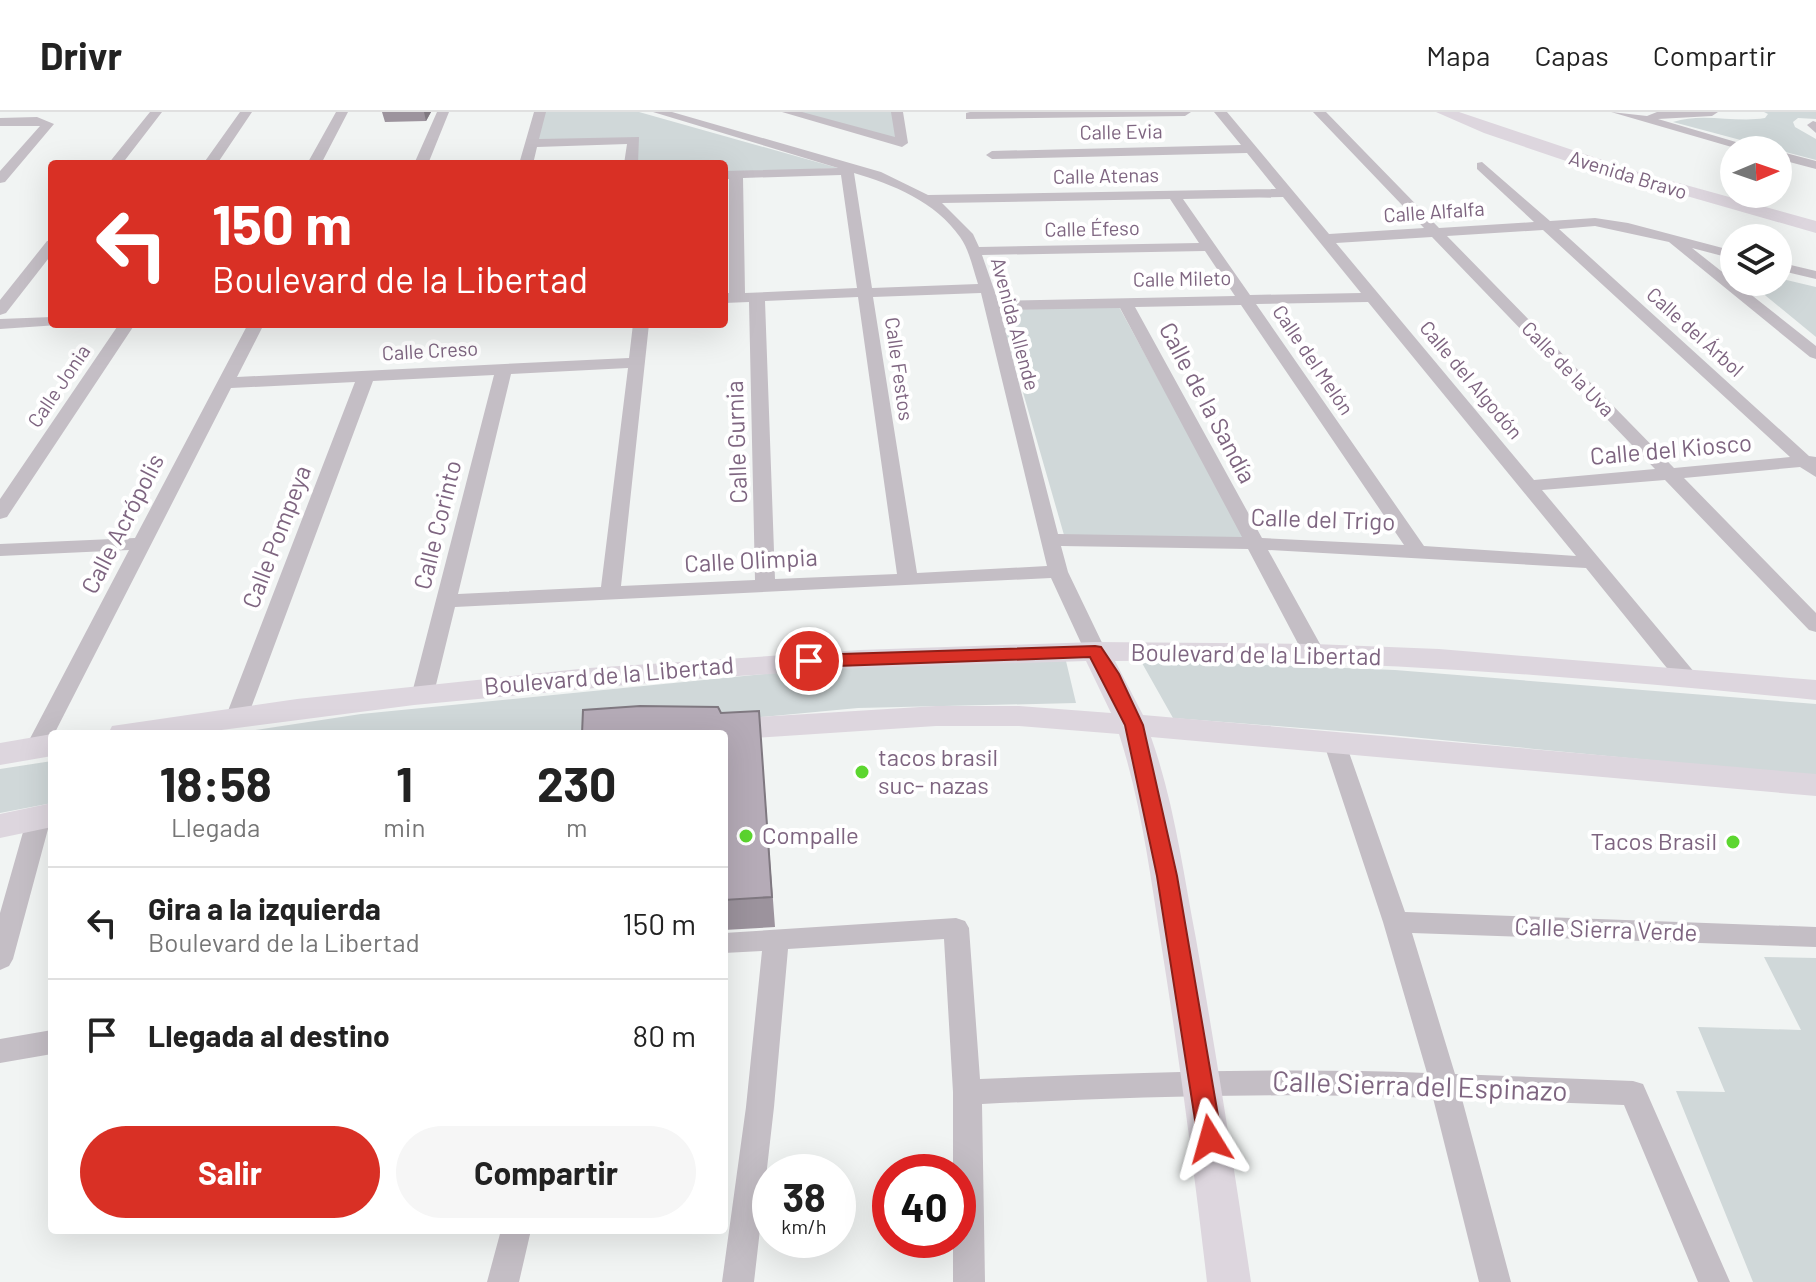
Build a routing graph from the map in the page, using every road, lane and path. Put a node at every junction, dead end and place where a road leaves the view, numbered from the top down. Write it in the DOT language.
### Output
graph roads {
  1 [pos="156,112"];
  2 [pos="246,112"];
  3 [pos="342,112"];
  4 [pos="443,112"];
  5 [pos="540,112"];
  6 [pos="660,112"];
  7 [pos="675,112"];
  8 [pos="788,112"];
  9 [pos="897,112"];
  10 [pos="1185,112"];
  11 [pos="1220,112"];
  12 [pos="1319,112"];
  13 [pos="1444,112"];
  14 [pos="1479,112"];
  15 [pos="1617,112"];
  16 [pos="1712,112"];
  17 [pos="970,116"];
  18 [pos="1635,118"];
  19 [pos="0,122"];
  20 [pos="1720,140"];
  21 [pos="532,143"];
  22 [pos="1550,144"];
  23 [pos="1250,149"];
  24 [pos="992,155"];
  25 [pos="1792,159"];
  26 [pos="118,160"];
  27 [pos="213,160"];
  28 [pos="316,160"];
  29 [pos="423,160"];
  30 [pos="527,160"];
  31 [pos="632,160"];
  32 [pos="1816,165"];
  33 [pos="1482,166"];
  34 [pos="847,169"];
  35 [pos="730,175"];
  36 [pos="0,179"];
  37 [pos="1720,188"];
  38 [pos="1286,193"];
  39 [pos="1720,193"];
  40 [pos="1173,194"];
  41 [pos="928,199"];
  42 [pos="1767,208"];
  43 [pos="1788,208"];
  44 [pos="1816,213"];
  45 [pos="1545,225"];
  46 [pos="1816,227"];
  47 [pos="1436,232"];
  48 [pos="1325,239"];
  49 [pos="1670,239"];
  50 [pos="1210,247"];
  51 [pos="48,250"];
  52 [pos="975,251"];
  53 [pos="1720,252"];
  54 [pos="1792,269"];
  55 [pos="1816,275"];
  56 [pos="987,288"];
  57 [pos="865,293"];
  58 [pos="757,297"];
  59 [pos="1373,297"];
  60 [pos="730,298"];
  61 [pos="1245,300"];
  62 [pos="1125,303"];
  63 [pos="991,306"];
  64 [pos="1,321"];
  65 [pos="48,322"];
  66 [pos="124,328"];
  67 [pos="254,328"];
  68 [pos="641,328"];
  69 [pos="1816,354"];
  70 [pos="637,363"];
  71 [pos="504,370"];
  72 [pos="366,376"];
  73 [pos="225,383"];
  74 [pos="1812,465"];
  75 [pos="1669,474"];
  76 [pos="1530,486"];
  77 [pos="0,513"];
  78 [pos="1049,540"];
  79 [pos="1255,542"];
  80 [pos="142,544"];
  81 [pos="0,550"];
  82 [pos="1417,550"];
  83 [pos="1593,563"];
  84 [pos="1058,572"];
  85 [pos="908,578"];
  86 [pos="765,587"];
  87 [pos="610,594"];
  88 [pos="446,601"];
  89 [pos="1816,625"];
  90 [pos="1095,651"];
  91 [pos="1314,653"];
  92 [pos="1687,678"];
  93 [pos="1816,690"];
  94 [pos="423,693"];
  95 [pos="237,716"];
  96 [pos="1134,725"];
  97 [pos="52,730"];
  98 [pos="148,730"];
  99 [pos="711,730"];
  100 [pos="1334,741"];
  101 [pos="44,747"];
  102 [pos="0,754"];
  103 [pos="1816,785"];
  104 [pos="45,816"];
  105 [pos="0,826"];
  106 [pos="1396,922"];
  107 [pos="1816,937"];
  108 [pos="776,938"];
  109 [pos="728,943"];
  110 [pos="0,959"];
  111 [pos="48,1043"];
  112 [pos="0,1051"];
  113 [pos="1202,1082"];
  114 [pos="1444,1084"];
  115 [pos="967,1092"];
  116 [pos="515,1234"];
  117 [pos="503,1282"];
  118 [pos="738,1282"];
  119 [pos="969,1282"];
  120 [pos="1229,1282"];
  121 [pos="1495,1282"];
  122 [pos="1714,1282"];
  1 -- 26 [label="street"];
  2 -- 27 [label="street"];
  3 -- 28 [label="street"];
  4 -- 29 [label="street"];
  5 -- 21 [label="street"];
  6 -- 7 [label="street"];
  6 -- 34 [label="street, Avenida Allende"];
  8 -- 9 [label="street"];
  10 -- 17 [label="street"];
  11 -- 23 [label="street, Calle del Algodón"];
  12 -- 47 [label="street, Calle de la Uva"];
  13 -- 22 [label="main road, Avenida Bravo"];
  14 -- 22 [label="main road, Avenida Bravo"];
  15 -- 18 [label="street"];
  16 -- 18 [label="street"];
  18 -- 20 [label="street"];
  19 -- 36 [label="street"];
  21 -- 30 [label="street"];
  21 -- 31 [label="street"];
  22 -- 37 [label="main road, Avenida Bravo"];
  22 -- 39 [label="main road, Avenida Bravo"];
  23 -- 24 [label="street, Calle Evia"];
  23 -- 38 [label="street, Calle del Algodón"];
  25 -- 32 [label="street"];
  33 -- 45 [label="street, Calle del Árbol"];
  34 -- 35 [label="street"];
  34 -- 41 [label="street, Avenida Allende"];
  34 -- 57 [label="street, Calle Festos"];
  35 -- 60 [label="street"];
  38 -- 40 [label="street, Calle Atenas"];
  38 -- 48 [label="street, Calle del Algodón"];
  40 -- 41 [label="street, Calle Atenas"];
  40 -- 50 [label="street, Calle del Melón"];
  41 -- 52 [label="street, Avenida Allende"];
  42 -- 46 [label="main road, Avenida Bravo"];
  43 -- 44 [label="main road, Avenida Bravo"];
  45 -- 47 [label="street, Calle Alfalfa"];
  45 -- 49 [label="street, Calle Alfalfa"];
  45 -- 74 [label="street, Calle del Árbol"];
  47 -- 48 [label="street, Calle Alfalfa"];
  47 -- 75 [label="street, Calle de la Uva"];
  48 -- 59 [label="street, Calle del Algodón"];
  49 -- 53 [label="street, Calle Alfalfa"];
  49 -- 69 [label="street"];
  50 -- 52 [label="street, Calle Éfeso"];
  50 -- 61 [label="street, Calle del Melón"];
  51 -- 64 [label="street"];
  52 -- 56 [label="street, Avenida Allende"];
  54 -- 55 [label="street"];
  56 -- 57 [label="street"];
  56 -- 63 [label="street, Avenida Allende"];
  57 -- 58 [label="street"];
  57 -- 85 [label="street, Calle Festos"];
  58 -- 60 [label="street"];
  58 -- 86 [label="street, Calle Gurnia"];
  59 -- 61 [label="street, Calle Mileto"];
  59 -- 76 [label="street, Calle del Algodón"];
  61 -- 62 [label="street, Calle Mileto"];
  61 -- 82 [label="street, Calle del Melón"];
  62 -- 63 [label="street, Calle Mileto"];
  62 -- 79 [label="street, Calle de la Sandía"];
  63 -- 78 [label="street, Avenida Allende"];
  64 -- 65 [label="street"];
  66 -- 77 [label="street, Calle Jonia"];
  67 -- 73 [label="street, Calle Acrópolis"];
  68 -- 70 [label="street"];
  70 -- 71 [label="street, Calle Creso"];
  70 -- 87 [label="street"];
  71 -- 72 [label="street, Calle Creso"];
  71 -- 88 [label="street, Calle Corinto"];
  72 -- 73 [label="street, Calle Creso"];
  72 -- 95 [label="street, Calle Pompeya"];
  73 -- 80 [label="street, Calle Acrópolis"];
  74 -- 75 [label="street, Calle del Kiosco"];
  75 -- 76 [label="street, Calle del Kiosco"];
  75 -- 89 [label="street, Calle de la Uva"];
  76 -- 83 [label="street, Calle del Algodón"];
  78 -- 79 [label="street, Calle del Trigo"];
  78 -- 84 [label="street, Avenida Allende"];
  79 -- 82 [label="street, Calle del Trigo"];
  79 -- 91 [label="street, Calle de la Sandía"];
  80 -- 81 [label="street"];
  80 -- 97 [label="street, Calle Acrópolis"];
  82 -- 83 [label="street, Calle del Trigo"];
  83 -- 92 [label="street, Calle del Algodón"];
  84 -- 85 [label="street, Calle Olimpia"];
  84 -- 90 [label="street, Avenida Allende"];
  85 -- 86 [label="street, Calle Olimpia"];
  86 -- 87 [label="street, Calle Olimpia"];
  87 -- 88 [label="street, Calle Olimpia"];
  88 -- 94 [label="street, Calle Corinto"];
  90 -- 91 [label="main road, Boulevard de la Libertad"];
  90 -- 94 [label="main road, Boulevard de la Libertad"];
  90 -- 96 [label="main road"];
  91 -- 92 [label="main road, Boulevard de la Libertad"];
  92 -- 93 [label="main road, Boulevard de la Libertad"];
  94 -- 95 [label="main road, Boulevard de la Libertad"];
  95 -- 98 [label="main road, Boulevard de la Libertad"];
  96 -- 99 [label="main road"];
  96 -- 100 [label="main road"];
  96 -- 113 [label="main road"];
  100 -- 103 [label="main road"];
  100 -- 106 [label="street"];
  101 -- 102 [label="main road"];
  104 -- 105 [label="main road"];
  104 -- 110 [label="street"];
  106 -- 107 [label="street, Calle Sierra Verde"];
  106 -- 114 [label="street"];
  108 -- 109 [label="street"];
  108 -- 115 [label="street"];
  108 -- 118 [label="street"];
  111 -- 112 [label="street"];
  113 -- 114 [label="street, Calle Sierra del Espinazo"];
  113 -- 115 [label="street, Calle Sierra del Espinazo"];
  113 -- 120 [label="main road"];
  114 -- 121 [label="street"];
  114 -- 122 [label="street, Calle Sierra del Espinazo"];
  115 -- 119 [label="street"];
  116 -- 117 [label="street"];
}
